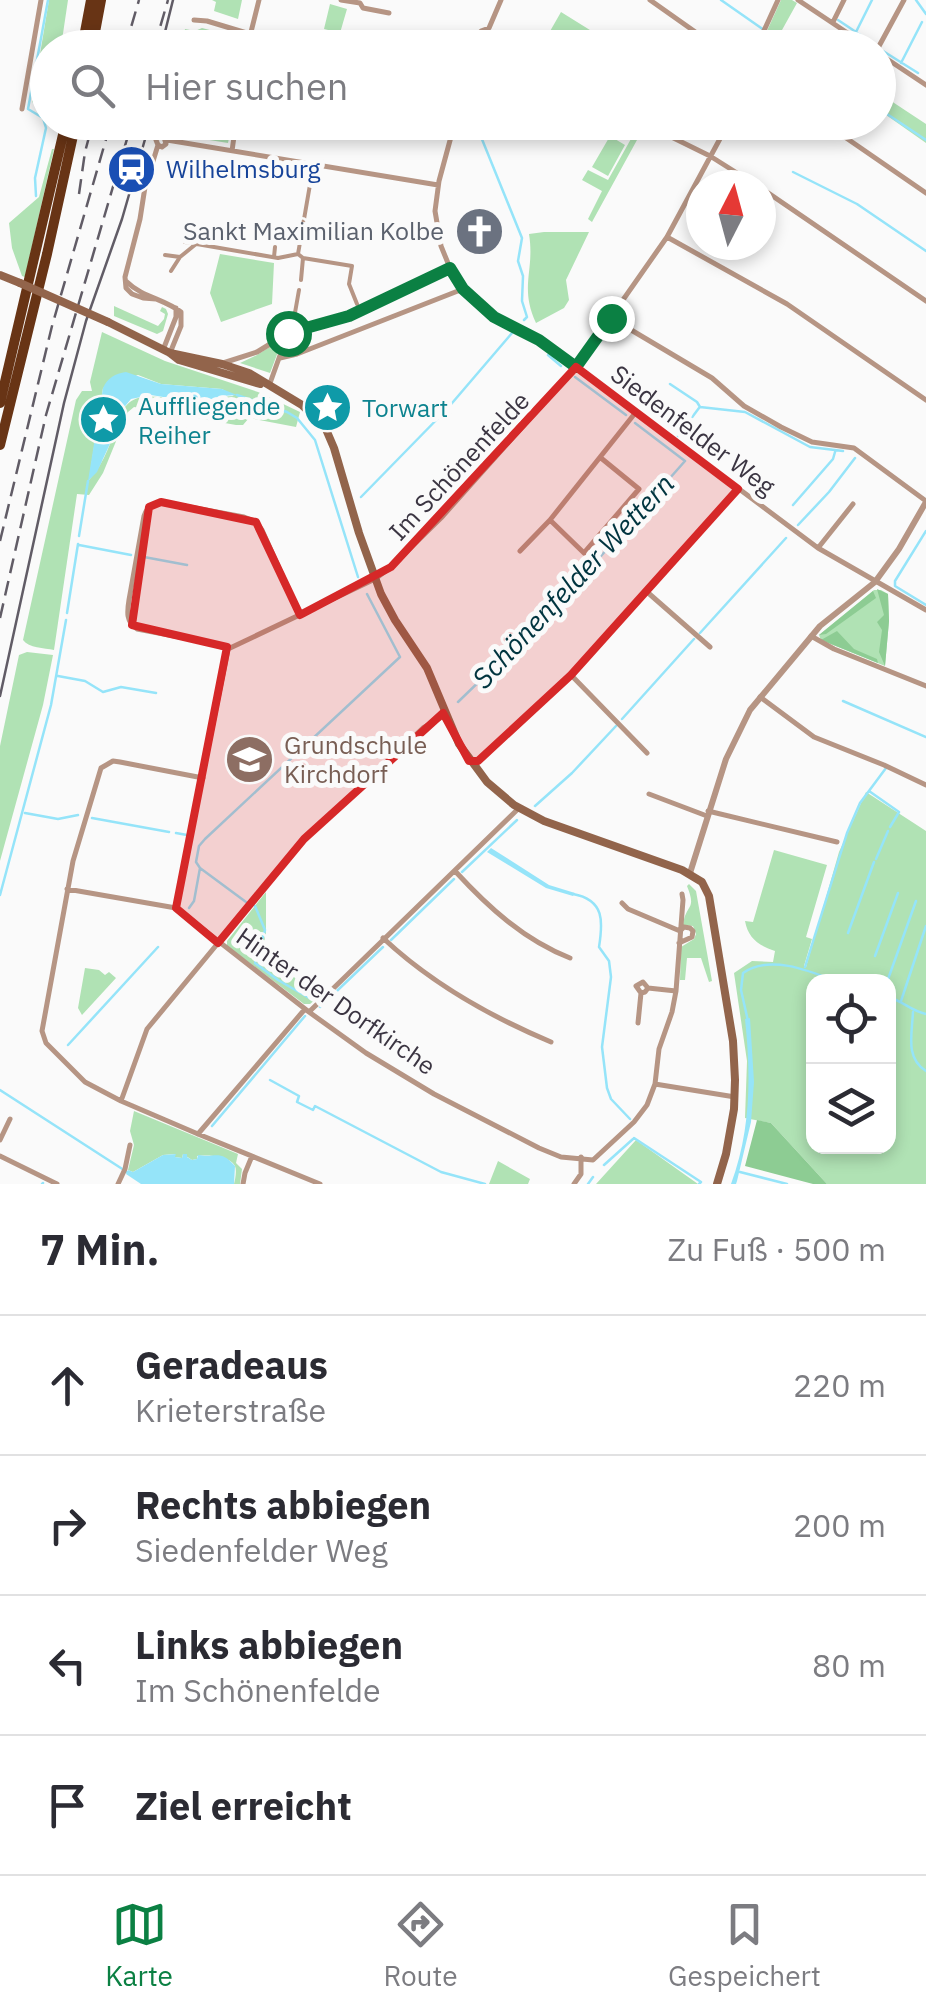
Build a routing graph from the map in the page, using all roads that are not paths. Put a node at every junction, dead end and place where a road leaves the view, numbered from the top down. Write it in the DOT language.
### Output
graph roads {
  1 [pos="41,0"];
  2 [pos="91,0"];
  3 [pos="101,0"];
  4 [pos="259,0"];
  5 [pos="341,0"];
  6 [pos="501,0"];
  7 [pos="650,0"];
  8 [pos="778,0"];
  9 [pos="798,0"];
  10 [pos="844,0"];
  11 [pos="904,0"];
  12 [pos="360,2"];
  13 [pos="389,13"];
  14 [pos="194,20"];
  15 [pos="832,22"];
  16 [pos="489,28"];
  17 [pos="36,30"];
  18 [pos="85,30"];
  19 [pos="95,30"];
  20 [pos="237,30"];
  21 [pos="251,30"];
  22 [pos="482,30"];
  23 [pos="692,30"];
  24 [pos="766,30"];
  25 [pos="844,30"];
  26 [pos="889,30"];
  27 [pos="30,63"];
  28 [pos="896,64"];
  29 [pos="926,74"];
  30 [pos="924,83"];
  31 [pos="22,109"];
  32 [pos="62,140"];
  33 [pos="72,140"];
  34 [pos="233,140"];
  35 [pos="450,140"];
  36 [pos="678,140"];
  37 [pos="718,140"];
  38 [pos="849,140"];
  39 [pos="232,150"];
  40 [pos="710,156"];
  41 [pos="732,170"];
  42 [pos="312,173"];
  43 [pos="438,185"];
  44 [pos="926,193"];
  45 [pos="776,199"];
  46 [pos="203,235"];
  47 [pos="667,238"];
  48 [pos="234,240"];
  49 [pos="185,242"];
  50 [pos="198,244"];
  51 [pos="276,247"];
  52 [pos="186,252"];
  53 [pos="194,253"];
  54 [pos="231,253"];
  55 [pos="165,254"];
  56 [pos="298,254"];
  57 [pos="180,257"];
  58 [pos="303,258"];
  59 [pos="276,260"];
  60 [pos="450,268"];
  61 [pos="172,271"];
  62 [pos="3,275"];
  63 [pos="300,280"];
  64 [pos="463,289"];
  65 [pos="299,290"];
  66 [pos="926,300"];
  67 [pos="358,304"];
  68 [pos="611,318"];
  69 [pos="293,324"];
  70 [pos="288,333"];
  71 [pos="166,351"];
  72 [pos="280,358"];
  73 [pos="222,364"];
  74 [pos="576,367"];
  75 [pos="269,386"];
  76 [pos="926,400"];
  77 [pos="0,403"];
  78 [pos="636,412"];
  79 [pos="0,445"];
  80 [pos="601,458"];
  81 [pos="738,489"];
  82 [pos="926,501"];
  83 [pos="853,504"];
  84 [pos="924,511"];
  85 [pos="550,520"];
  86 [pos="818,548"];
  87 [pos="520,551"];
  88 [pos="376,579"];
  89 [pos="874,582"];
  90 [pos="646,591"];
  91 [pos="926,610"];
  92 [pos="300,614"];
  93 [pos="810,636"];
  94 [pos="710,647"];
  95 [pos="228,649"];
  96 [pos="572,675"];
  97 [pos="926,686"];
  98 [pos="760,697"];
  99 [pos="445,715"];
  100 [pos="647,753"];
  101 [pos="472,766"];
  102 [pos="203,778"];
  103 [pos="926,785"];
  104 [pos="649,794"];
  105 [pos="519,808"];
  106 [pos="708,814"];
  107 [pos="837,842"];
  108 [pos="455,871"];
  109 [pos="690,873"];
  110 [pos="68,889"];
  111 [pos="682,894"];
  112 [pos="622,903"];
  113 [pos="176,908"];
  114 [pos="680,930"];
  115 [pos="383,938"];
  116 [pos="218,943"];
  117 [pos="678,943"];
  118 [pos="570,958"];
  119 [pos="676,992"];
  120 [pos="307,1010"];
  121 [pos="638,1023"];
  122 [pos="551,1042"];
  123 [pos="655,1084"];
  124 [pos="735,1097"];
  125 [pos="122,1101"];
  126 [pos="10,1119"];
  127 [pos="198,1134"];
  128 [pos="0,1140"];
  129 [pos="130,1145"];
  130 [pos="0,1156"];
  131 [pos="252,1156"];
  132 [pos="581,1158"];
  133 [pos="57,1184"];
  134 [pos="118,1184"];
  135 [pos="243,1184"];
  136 [pos="320,1184"];
  137 [pos="574,1184"];
  138 [pos="717,1184"];
  1 -- 17 [label="street"];
  2 -- 18 [label="highway"];
  3 -- 19 [label="highway"];
  4 -- 21 [label="street"];
  5 -- 12 [label="street"];
  6 -- 16 [label="street"];
  7 -- 23 [label="street"];
  8 -- 24 [label="street"];
  9 -- 15 [label="street"];
  10 -- 15 [label="street"];
  11 -- 26 [label="street"];
  12 -- 13 [label="street"];
  14 -- 20 [label="street"];
  15 -- 25 [label="street"];
  16 -- 22 [label="street"];
  27 -- 31 [label="street"];
  28 -- 30 [label="street"];
  29 -- 30 [label="street"];
  32 -- 77 [label="highway"];
  33 -- 79 [label="highway"];
  34 -- 39 [label="street"];
  35 -- 43 [label="street, Siedenfelder Weg"];
  36 -- 40 [label="street"];
  37 -- 40 [label="street, Im Schönenfelde"];
  38 -- 44 [label="street"];
  39 -- 43 [label="street"];
  39 -- 71 [label="street"];
  40 -- 41 [label="street"];
  40 -- 47 [label="street, Im Schönenfelde"];
  42 -- 56 [label="street"];
  43 -- 60 [label="street, Siedenfelder Weg"];
  45 -- 66 [label="street"];
  46 -- 50 [label="street"];
  47 -- 68 [label="street, Im Schönenfelde"];
  47 -- 76 [label="street"];
  48 -- 54 [label="street"];
  49 -- 50 [label="street"];
  50 -- 52 [label="street"];
  50 -- 54 [label="street"];
  51 -- 59 [label="street"];
  52 -- 53 [label="street"];
  52 -- 57 [label="street"];
  54 -- 59 [label="street"];
  55 -- 57 [label="street"];
  56 -- 58 [label="street"];
  56 -- 59 [label="street"];
  57 -- 61 [label="street"];
  58 -- 63 [label="street"];
  58 -- 67 [label="street"];
  60 -- 64 [label="street, Siedenfelder Weg"];
  60 -- 70 [label="street"];
  62 -- 71 [label="main road, bridge"];
  64 -- 72 [label="street"];
  64 -- 74 [label="street, Siedenfelder Weg"];
  65 -- 69 [label="street"];
  68 -- 74 [label="street, Im Schönenfelde"];
  68 -- 82 [label="street"];
  70 -- 72 [label="street"];
  70 -- 73 [label="street"];
  71 -- 73 [label="main road"];
  71 -- 75 [label="main road"];
  72 -- 75 [label="street"];
  73 -- 75 [label="main road"];
  74 -- 78 [label="street, Siedenfelder Weg"];
  74 -- 88 [label="street, Im Schönenfelde"];
  75 -- 88 [label="main road"];
  78 -- 80 [label="street"];
  78 -- 81 [label="street, Siedenfelder Weg"];
  80 -- 85 [label="street"];
  80 -- 85 [label="street"];
  81 -- 86 [label="street, Siedenfelder Weg"];
  81 -- 90 [label="street"];
  82 -- 84 [label="street"];
  83 -- 86 [label="street"];
  84 -- 89 [label="street"];
  85 -- 87 [label="street"];
  86 -- 89 [label="street, Siedenfelder Weg"];
  88 -- 92 [label="street, Im Schönenfelde"];
  88 -- 99 [label="main road"];
  89 -- 91 [label="street, Siedenfelder Weg"];
  89 -- 93 [label="street"];
  90 -- 94 [label="street"];
  90 -- 96 [label="street"];
  92 -- 95 [label="street, Im Schönenfelde"];
  92 -- 95 [label="street"];
  93 -- 97 [label="street"];
  93 -- 98 [label="street"];
  95 -- 102 [label="street"];
  96 -- 100 [label="street"];
  96 -- 101 [label="street"];
  98 -- 103 [label="street"];
  98 -- 106 [label="street"];
  99 -- 101 [label="main road"];
  99 -- 116 [label="street"];
  101 -- 105 [label="main road"];
  102 -- 110 [label="street"];
  102 -- 113 [label="street"];
  104 -- 106 [label="street"];
  105 -- 108 [label="street"];
  105 -- 109 [label="main road"];
  106 -- 107 [label="street"];
  106 -- 109 [label="street"];
  108 -- 115 [label="street"];
  108 -- 118 [label="street"];
  109 -- 124 [label="main road"];
  110 -- 113 [label="street, Hinter der Dorfkirche"];
  110 -- 125 [label="street"];
  111 -- 114 [label="street"];
  112 -- 114 [label="street"];
  113 -- 116 [label="street, Hinter der Dorfkirche"];
  114 -- 117 [label="street"];
  114 -- 117 [label="street"];
  115 -- 120 [label="street"];
  115 -- 122 [label="street"];
  116 -- 120 [label="street, Hinter der Dorfkirche"];
  116 -- 125 [label="street"];
  117 -- 119 [label="street"];
  119 -- 121 [label="street"];
  119 -- 123 [label="street"];
  120 -- 127 [label="street"];
  120 -- 132 [label="street, Hinter der Dorfkirche"];
  123 -- 124 [label="street"];
  123 -- 132 [label="street"];
  124 -- 138 [label="main road"];
  125 -- 127 [label="street"];
  126 -- 128 [label="street"];
  127 -- 131 [label="street"];
  129 -- 134 [label="street"];
  130 -- 133 [label="street"];
  131 -- 135 [label="street"];
  131 -- 136 [label="street"];
  132 -- 137 [label="street"];
}
